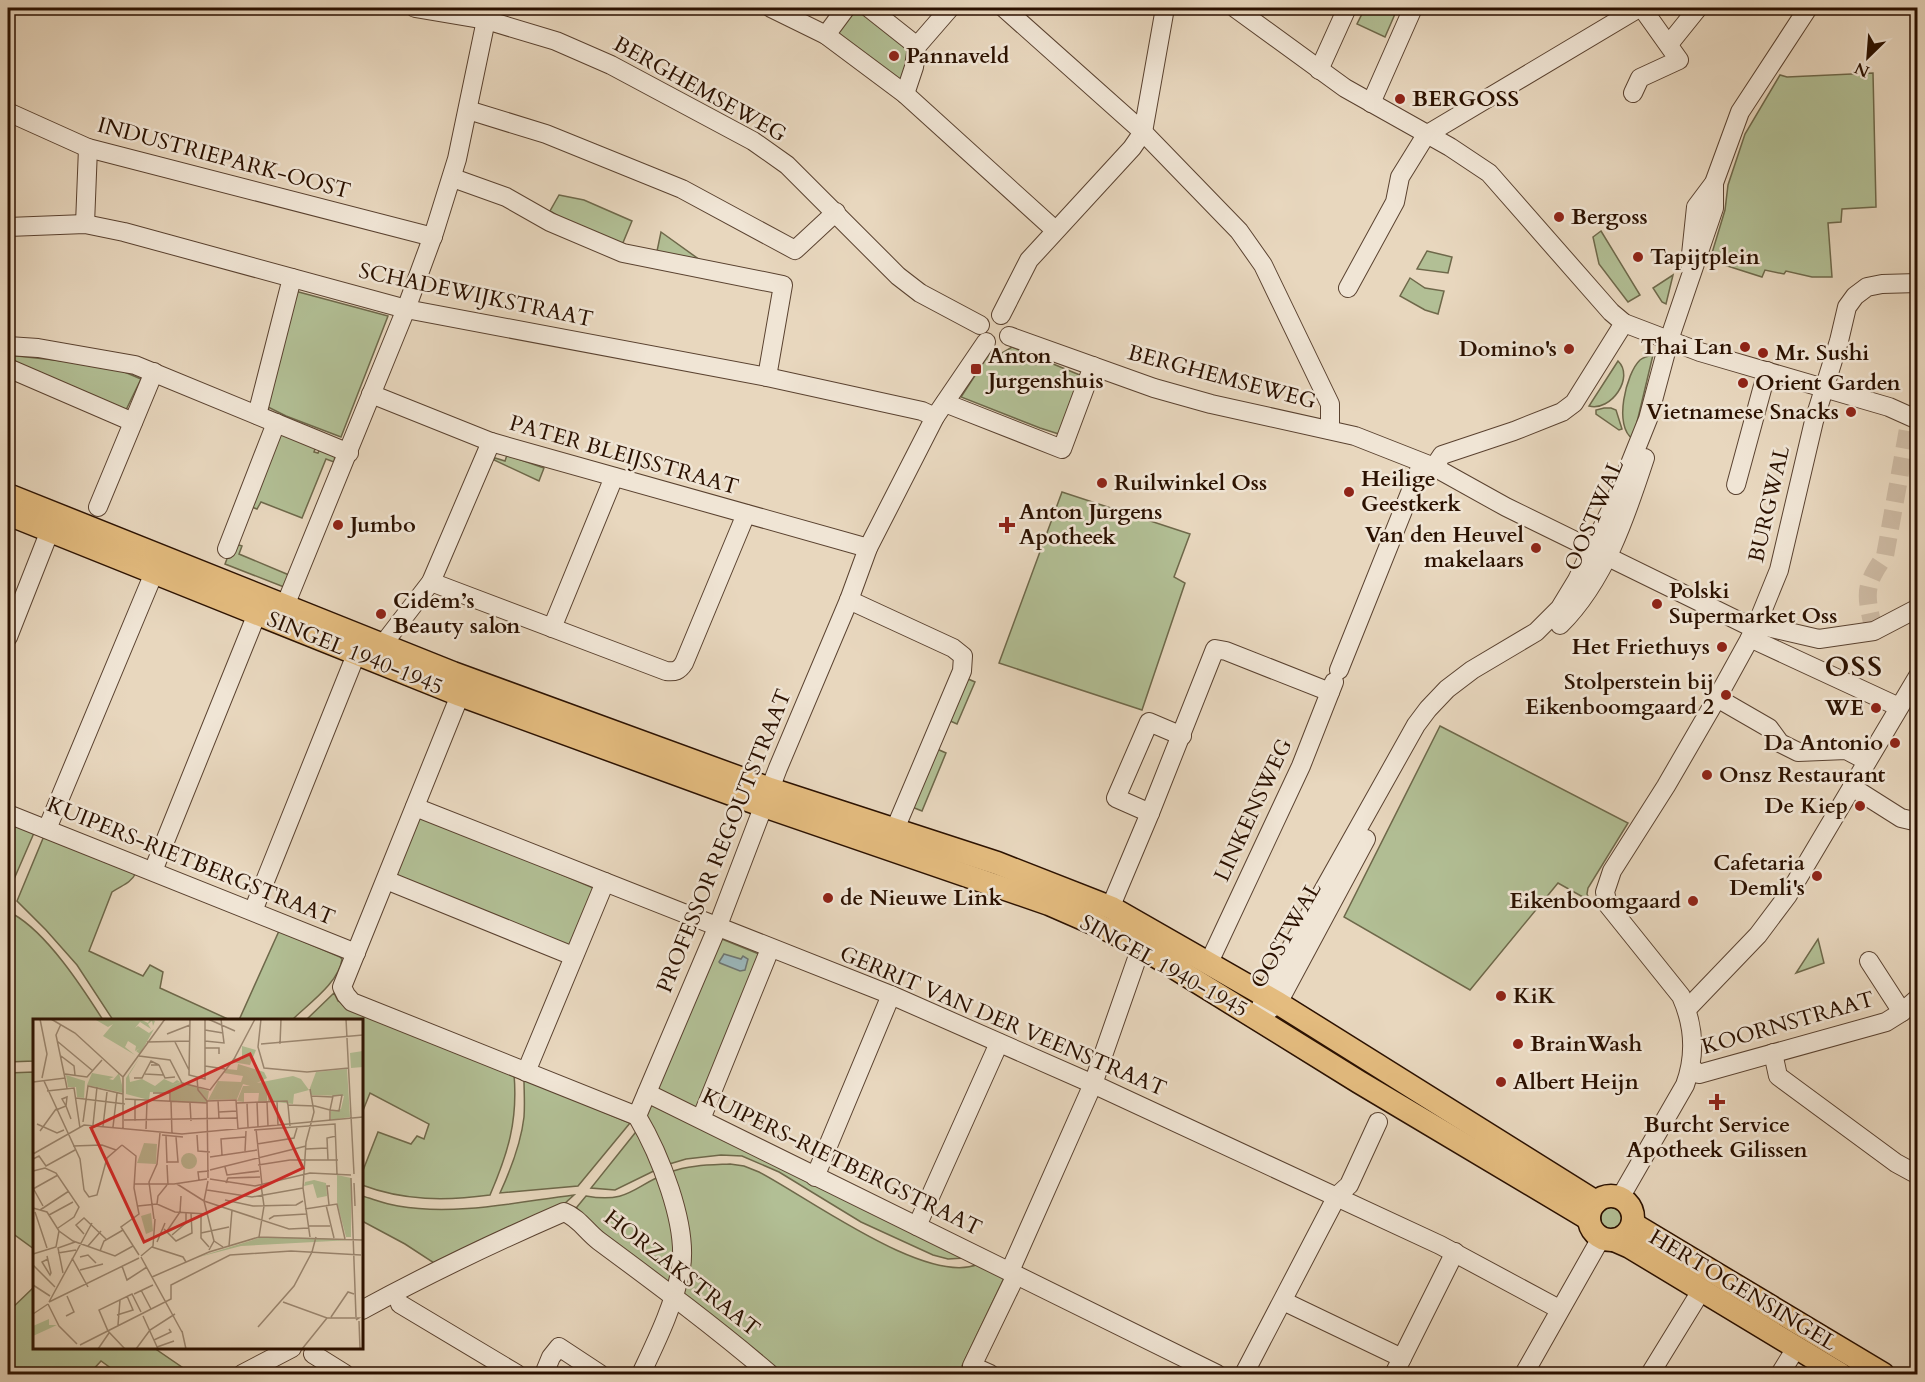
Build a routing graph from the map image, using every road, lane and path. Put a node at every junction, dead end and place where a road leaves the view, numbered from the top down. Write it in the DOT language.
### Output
graph roads {
  1 [pos="415,8"];
  2 [pos="771,8"];
  3 [pos="846,8"];
  4 [pos="869,8"];
  5 [pos="950,8"];
  6 [pos="1004,8"];
  7 [pos="1165,8"];
  8 [pos="1235,8"];
  9 [pos="1347,8"];
  10 [pos="1413,8"];
  11 [pos="1641,8"];
  12 [pos="1698,8"];
  13 [pos="1808,8"];
  14 [pos="452,11"];
  15 [pos="493,17"];
  16 [pos="826,35"];
  17 [pos="1669,44"];
  18 [pos="917,46"];
  19 [pos="1319,70"];
  20 [pos="1633,93"];
  21 [pos="905,94"];
  22 [pos="1371,103"];
  23 [pos="468,110"];
  24 [pos="8,112"];
  25 [pos="1143,132"];
  26 [pos="1426,135"];
  27 [pos="88,148"];
  28 [pos="453,178"];
  29 [pos="836,212"];
  30 [pos="85,224"];
  31 [pos="8,227"];
  32 [pos="1055,230"];
  33 [pos="433,237"];
  34 [pos="292,278"];
  35 [pos="1917,283"];
  36 [pos="1348,288"];
  37 [pos="406,309"];
  38 [pos="1001,315"];
  39 [pos="1624,323"];
  40 [pos="983,333"];
  41 [pos="1009,336"];
  42 [pos="1669,342"];
  43 [pos="8,346"];
  44 [pos="1093,366"];
  45 [pos="8,368"];
  46 [pos="1767,371"];
  47 [pos="154,372"];
  48 [pos="766,377"];
  49 [pos="1824,388"];
  50 [pos="371,394"];
  51 [pos="940,410"];
  52 [pos="257,415"];
  53 [pos="1917,420"];
  54 [pos="133,422"];
  55 [pos="276,423"];
  56 [pos="1330,430"];
  57 [pos="491,442"];
  58 [pos="349,453"];
  59 [pos="1428,465"];
  60 [pos="614,477"];
  61 [pos="1736,485"];
  62 [pos="8,486"];
  63 [pos="8,495"];
  64 [pos="98,507"];
  65 [pos="8,514"];
  66 [pos="746,514"];
  67 [pos="8,522"];
  68 [pos="47,538"];
  69 [pos="868,548"];
  70 [pos="227,549"];
  71 [pos="1600,552"];
  72 [pos="151,580"];
  73 [pos="431,582"];
  74 [pos="849,600"];
  75 [pos="1917,608"];
  76 [pos="283,610"];
  77 [pos="254,621"];
  78 [pos="552,628"];
  79 [pos="1752,633"];
  80 [pos="8,637"];
  81 [pos="387,639"];
  82 [pos="411,657"];
  83 [pos="353,662"];
  84 [pos="1334,681"];
  85 [pos="1916,682"];
  86 [pos="1717,698"];
  87 [pos="459,699"];
  88 [pos="1899,707"];
  89 [pos="1182,736"];
  90 [pos="1867,761"];
  91 [pos="1852,787"];
  92 [pos="765,803"];
  93 [pos="415,807"];
  94 [pos="831,809"];
  95 [pos="1150,813"];
  96 [pos="8,814"];
  97 [pos="898,822"];
  98 [pos="1917,822"];
  99 [pos="47,830"];
  100 [pos="153,871"];
  101 [pos="386,880"];
  102 [pos="605,882"];
  103 [pos="1113,901"];
  104 [pos="253,911"];
  105 [pos="717,928"];
  106 [pos="770,948"];
  107 [pos="1140,951"];
  108 [pos="356,953"];
  109 [pos="573,956"];
  110 [pos="1212,956"];
  111 [pos="1869,961"];
  112 [pos="891,995"];
  113 [pos="1264,996"];
  114 [pos="1917,998"];
  115 [pos="1686,1009"];
  116 [pos="1902,1012"];
  117 [pos="1258,1018"];
  118 [pos="999,1043"];
  119 [pos="1773,1053"];
  120 [pos="1691,1068"];
  121 [pos="526,1072"];
  122 [pos="1093,1084"];
  123 [pos="647,1093"];
  124 [pos="637,1116"];
  125 [pos="701,1119"];
  126 [pos="1378,1122"];
  127 [pos="1917,1175"];
  128 [pos="815,1177"];
  129 [pos="1338,1196"];
  130 [pos="1620,1198"];
  131 [pos="1633,1224"];
  132 [pos="1600,1225"];
  133 [pos="917,1226"];
  134 [pos="1455,1252"];
  135 [pos="1013,1273"];
  136 [pos="1701,1291"];
  137 [pos="675,1296"];
  138 [pos="1282,1301"];
  139 [pos="400,1304"];
  140 [pos="363,1309"];
  141 [pos="1559,1309"];
  142 [pos="1796,1348"];
  143 [pos="288,1349"];
  144 [pos="313,1354"];
  145 [pos="1398,1366"];
  146 [pos="242,1374"];
  147 [pos="345,1374"];
  148 [pos="517,1374"];
  149 [pos="544,1374"];
  150 [pos="600,1374"];
  151 [pos="641,1374"];
  152 [pos="770,1374"];
  153 [pos="990,1374"];
  154 [pos="1217,1374"];
  155 [pos="1244,1374"];
  156 [pos="1524,1374"];
  157 [pos="1650,1374"];
  158 [pos="1780,1374"];
  159 [pos="1839,1374"];
  160 [pos="1883,1374"];
  1 -- 14 [label="street, BERGHEMSEWEG"];
  2 -- 16 [label="street"];
  3 -- 16 [label="street"];
  4 -- 18 [label="street"];
  5 -- 18 [label="street"];
  6 -- 25 [label="street"];
  7 -- 25 [label="street"];
  8 -- 19 [label="street"];
  9 -- 19 [label="street"];
  10 -- 22 [label="street"];
  11 -- 17 [label="street"];
  11 -- 26 [label="street"];
  12 -- 17 [label="street"];
  13 -- 42 [label="street, OOSTWAL"];
  14 -- 15 [label="street, BERGHEMSEWEG"];
  15 -- 23 [label="street"];
  15 -- 29 [label="street, BERGHEMSEWEG"];
  16 -- 21 [label="street"];
  17 -- 20 [label="street"];
  18 -- 21 [label="street"];
  19 -- 22 [label="street"];
  21 -- 32 [label="street"];
  22 -- 26 [label="street"];
  23 -- 28 [label="street"];
  23 -- 29 [label="street"];
  24 -- 27 [label="street, INDUSTRIEPARK-OOST"];
  25 -- 32 [label="street"];
  25 -- 56 [label="street"];
  26 -- 36 [label="street"];
  26 -- 39 [label="street"];
  27 -- 30 [label="street"];
  27 -- 33 [label="street, INDUSTRIEPARK-OOST"];
  28 -- 33 [label="street"];
  28 -- 48 [label="street"];
  29 -- 40 [label="street, BERGHEMSEWEG"];
  30 -- 31 [label="street, SCHADEWIJKSTRAAT"];
  30 -- 34 [label="street, SCHADEWIJKSTRAAT"];
  32 -- 38 [label="street"];
  33 -- 37 [label="street"];
  34 -- 37 [label="street, SCHADEWIJKSTRAAT"];
  34 -- 52 [label="street"];
  35 -- 49 [label="street, BURGWAL"];
  37 -- 48 [label="street, SCHADEWIJKSTRAAT"];
  37 -- 50 [label="street"];
  38 -- 40 [label="street"];
  38 -- 41 [label="street"];
  39 -- 42 [label="street"];
  39 -- 59 [label="street"];
  40 -- 41 [label="street"];
  40 -- 51 [label="street, PROFESSOR REGOUTSTRAAT"];
  41 -- 44 [label="street, BERGHEMSEWEG"];
  42 -- 46 [label="street"];
  42 -- 71 [label="street, OOSTWAL"];
  43 -- 47 [label="street"];
  44 -- 51 [label="street, SCHADEWIJKSTRAAT"];
  44 -- 56 [label="street, BERGHEMSEWEG"];
  45 -- 54 [label="street"];
  46 -- 49 [label="street"];
  46 -- 61 [label="street"];
  47 -- 52 [label="street"];
  47 -- 54 [label="street"];
  48 -- 51 [label="street, SCHADEWIJKSTRAAT"];
  49 -- 53 [label="street"];
  49 -- 79 [label="street, BURGWAL"];
  50 -- 57 [label="street, PATER BLEIJSSTRAAT"];
  50 -- 58 [label="street"];
  51 -- 69 [label="street, PROFESSOR REGOUTSTRAAT"];
  52 -- 55 [label="street"];
  54 -- 64 [label="street"];
  55 -- 58 [label="street"];
  55 -- 70 [label="street"];
  56 -- 59 [label="street, BERGHEMSEWEG"];
  57 -- 60 [label="street, PATER BLEIJSSTRAAT"];
  57 -- 73 [label="street"];
  58 -- 76 [label="street"];
  59 -- 71 [label="street, BERGHEMSEWEG"];
  59 -- 84 [label="street, LINKENSWEG"];
  60 -- 66 [label="street, PATER BLEIJSSTRAAT"];
  60 -- 78 [label="street"];
  62 -- 76 [label="street, SINGEL 1940-1945"];
  63 -- 76 [label="main road, SINGEL 1940-1945"];
  65 -- 76 [label="main road, SINGEL 1940-1945"];
  66 -- 69 [label="street, PATER BLEIJSSTRAAT"];
  66 -- 78 [label="street"];
  67 -- 68 [label="street, SINGEL 1940-1945"];
  68 -- 72 [label="street, SINGEL 1940-1945"];
  68 -- 80 [label="street"];
  69 -- 74 [label="street, PROFESSOR REGOUTSTRAAT"];
  71 -- 79 [label="street, BERGHEMSEWEG"];
  71 -- 113 [label="street, OOSTWAL"];
  72 -- 77 [label="street, SINGEL 1940-1945"];
  72 -- 99 [label="street"];
  73 -- 78 [label="street"];
  73 -- 81 [label="street"];
  74 -- 92 [label="street, PROFESSOR REGOUTSTRAAT"];
  74 -- 97 [label="street"];
  75 -- 79 [label="street"];
  76 -- 81 [label="street, SINGEL 1940-1945"];
  76 -- 82 [label="main road, SINGEL 1940-1945"];
  76 -- 87 [label="main road, SINGEL 1940-1945"];
  77 -- 83 [label="street, SINGEL 1940-1945"];
  77 -- 100 [label="street"];
  79 -- 86 [label="street"];
  79 -- 88 [label="street, BERGHEMSEWEG"];
  81 -- 82 [label="street, SINGEL 1940-1945"];
  82 -- 92 [label="main road, SINGEL 1940-1945"];
  83 -- 87 [label="street, SINGEL 1940-1945"];
  83 -- 104 [label="street"];
  84 -- 89 [label="street"];
  84 -- 110 [label="street, LINKENSWEG"];
  85 -- 88 [label="street"];
  86 -- 90 [label="street"];
  86 -- 115 [label="street"];
  87 -- 92 [label="main road, SINGEL 1940-1945"];
  87 -- 93 [label="street"];
  88 -- 90 [label="street"];
  89 -- 95 [label="street"];
  89 -- 95 [label="street"];
  90 -- 91 [label="street"];
  91 -- 98 [label="street"];
  91 -- 115 [label="street"];
  92 -- 94 [label="main road, SINGEL 1940-1945"];
  92 -- 105 [label="street, PROFESSOR REGOUTSTRAAT"];
  92 -- 107 [label="main road, SINGEL 1940-1945"];
  93 -- 101 [label="street"];
  93 -- 102 [label="street, GERRIT VAN DER VEENSTRAAT"];
  94 -- 97 [label="street, SINGEL 1940-1945"];
  94 -- 113 [label="main road, SINGEL 1940-1945"];
  95 -- 103 [label="street"];
  96 -- 99 [label="street, KUIPERS-RIETBERGSTRAAT"];
  97 -- 103 [label="street, SINGEL 1940-1945"];
  99 -- 100 [label="street, KUIPERS-RIETBERGSTRAAT"];
  100 -- 104 [label="street, KUIPERS-RIETBERGSTRAAT"];
  101 -- 108 [label="street"];
  101 -- 109 [label="street"];
  102 -- 105 [label="street, GERRIT VAN DER VEENSTRAAT"];
  102 -- 109 [label="street"];
  103 -- 110 [label="street, SINGEL 1940-1945"];
  104 -- 108 [label="street, KUIPERS-RIETBERGSTRAAT"];
  105 -- 106 [label="street, GERRIT VAN DER VEENSTRAAT"];
  105 -- 123 [label="street, PROFESSOR REGOUTSTRAAT"];
  106 -- 112 [label="street, GERRIT VAN DER VEENSTRAAT"];
  106 -- 125 [label="street"];
  107 -- 117 [label="main road, SINGEL 1940-1945"];
  107 -- 122 [label="street"];
  108 -- 121 [label="street"];
  109 -- 121 [label="street"];
  110 -- 113 [label="street, SINGEL 1940-1945"];
  111 -- 116 [label="street, KOORNSTRAAT"];
  112 -- 118 [label="street, GERRIT VAN DER VEENSTRAAT"];
  112 -- 128 [label="street"];
  113 -- 117 [label="street, OOSTWAL"];
  113 -- 132 [label="main road, SINGEL 1940-1945"];
  114 -- 116 [label="street, KOORNSTRAAT"];
  115 -- 120 [label="street"];
  116 -- 119 [label="street, KOORNSTRAAT"];
  117 -- 132 [label="main road, SINGEL 1940-1945"];
  118 -- 122 [label="street, GERRIT VAN DER VEENSTRAAT"];
  118 -- 133 [label="street"];
  119 -- 120 [label="street, KOORNSTRAAT"];
  119 -- 127 [label="street"];
  120 -- 130 [label="street, KOORNSTRAAT"];
  121 -- 124 [label="street"];
  122 -- 129 [label="street, GERRIT VAN DER VEENSTRAAT"];
  122 -- 135 [label="street"];
  123 -- 124 [label="street, PROFESSOR REGOUTSTRAAT"];
  123 -- 125 [label="street, KUIPERS-RIETBERGSTRAAT"];
  124 -- 137 [label="street"];
  125 -- 128 [label="street, KUIPERS-RIETBERGSTRAAT"];
  126 -- 129 [label="street"];
  128 -- 133 [label="street, KUIPERS-RIETBERGSTRAAT"];
  129 -- 134 [label="street, GERRIT VAN DER VEENSTRAAT"];
  129 -- 138 [label="street"];
  130 -- 131 [label="main road"];
  130 -- 132 [label="main road"];
  131 -- 132 [label="main road"];
  131 -- 160 [label="main road, HERTOGENSINGEL"];
  132 -- 136 [label="main road, HERTOGENSINGEL"];
  132 -- 141 [label="street"];
  133 -- 135 [label="street, KUIPERS-RIETBERGSTRAAT"];
  134 -- 141 [label="street, GERRIT VAN DER VEENSTRAAT"];
  134 -- 145 [label="street"];
  135 -- 153 [label="street"];
  135 -- 154 [label="street, KUIPERS-RIETBERGSTRAAT"];
  136 -- 142 [label="main road, HERTOGENSINGEL"];
  136 -- 157 [label="street"];
  137 -- 140 [label="street, HORZAKSTRAAT"];
  137 -- 151 [label="street"];
  137 -- 152 [label="street, HORZAKSTRAAT"];
  138 -- 145 [label="street"];
  138 -- 155 [label="street"];
  139 -- 148 [label="street"];
  141 -- 156 [label="street"];
  142 -- 158 [label="street"];
  142 -- 159 [label="main road, HERTOGENSINGEL"];
  143 -- 146 [label="street"];
  144 -- 147 [label="street"];
  149 -- 150 [label="street"];
}
